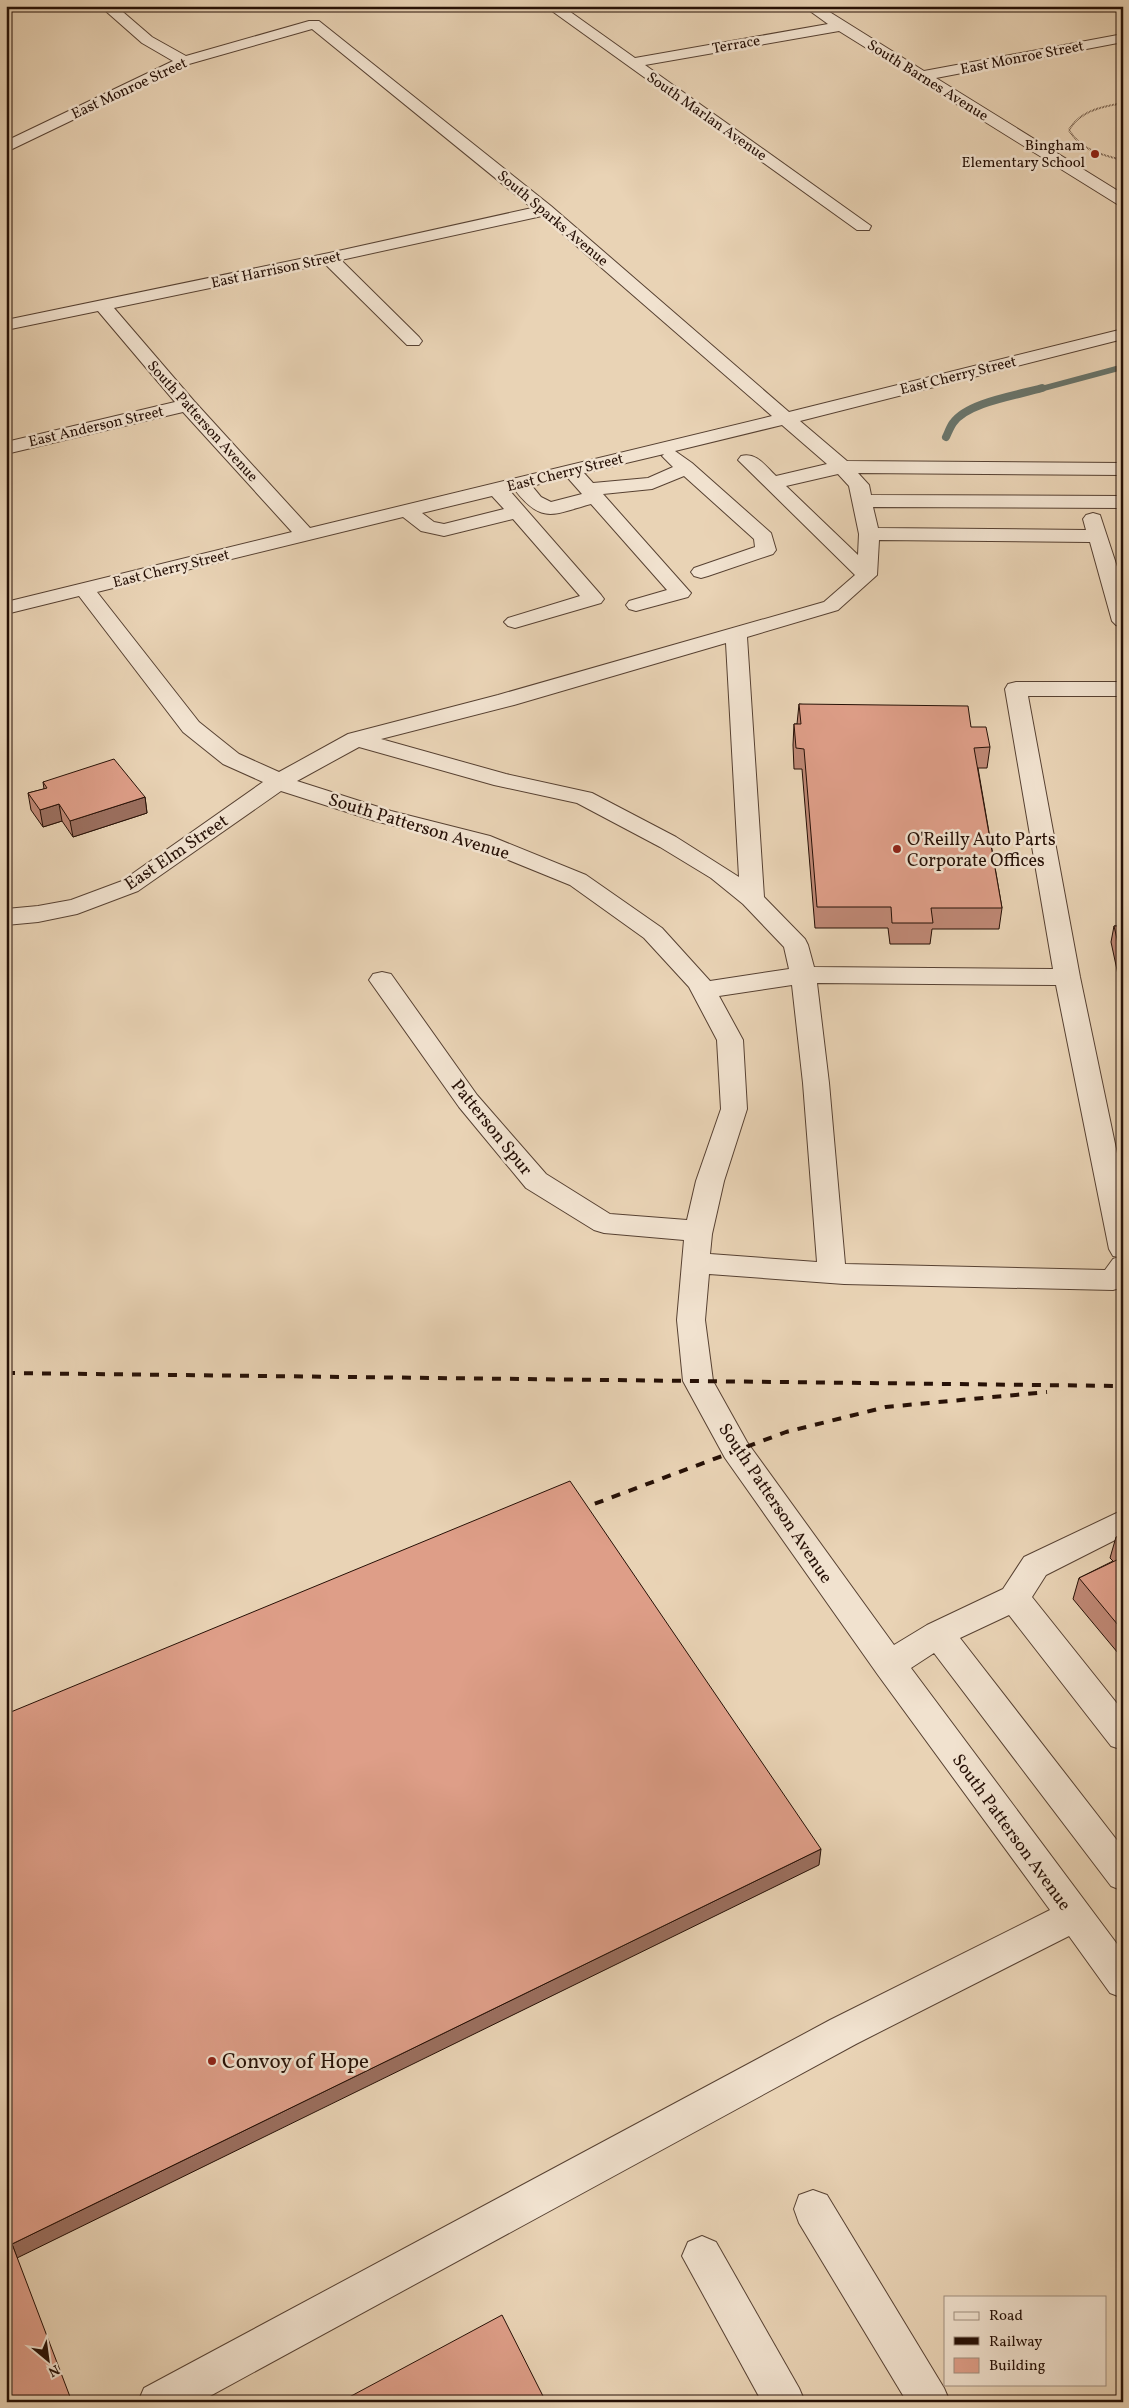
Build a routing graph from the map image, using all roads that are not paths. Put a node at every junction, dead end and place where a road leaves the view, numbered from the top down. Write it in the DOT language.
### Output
graph roads {
  1 [pos="107,6"];
  2 [pos="552,6"];
  3 [pos="810,6"];
  4 [pos="314,24"];
  5 [pos="840,26"];
  6 [pos="1123,38"];
  7 [pos="184,60"];
  8 [pos="632,63"];
  9 [pos="921,76"];
  10 [pos="7,146"];
  11 [pos="1123,201"];
  12 [pos="546,210"];
  13 [pos="862,226"];
  14 [pos="329,258"];
  15 [pos="101,304"];
  16 [pos="6,325"];
  17 [pos="1123,334"];
  18 [pos="413,342"];
  19 [pos="187,405"];
  20 [pos="787,418"];
  21 [pos="6,448"];
  22 [pos="663,448"];
  23 [pos="748,460"];
  24 [pos="685,467"];
  25 [pos="842,467"];
  26 [pos="1081,469"];
  27 [pos="1123,469"];
  28 [pos="572,471"];
  29 [pos="520,483"];
  30 [pos="771,483"];
  31 [pos="497,489"];
  32 [pos="592,493"];
  33 [pos="862,501"];
  34 [pos="1089,502"];
  35 [pos="1123,502"];
  36 [pos="407,511"];
  37 [pos="518,512"];
  38 [pos="869,534"];
  39 [pos="306,536"];
  40 [pos="1096,536"];
  41 [pos="701,572"];
  42 [pos="867,575"];
  43 [pos="84,589"];
  44 [pos="636,605"];
  45 [pos="6,608"];
  46 [pos="1123,621"];
  47 [pos="515,622"];
  48 [pos="736,635"];
  49 [pos="1123,689"];
  50 [pos="356,739"];
  51 [pos="280,781"];
  52 [pos="752,899"];
  53 [pos="6,918"];
  54 [pos="803,975"];
  55 [pos="1066,977"];
  56 [pos="382,980"];
  57 [pos="703,990"];
  58 [pos="698,1231"];
  59 [pos="1123,1249"];
  60 [pos="695,1262"];
  61 [pos="1123,1266"];
  62 [pos="832,1274"];
  63 [pos="1123,1522"];
  64 [pos="1014,1598"];
  65 [pos="938,1634"];
  66 [pos="890,1665"];
  67 [pos="1123,1736"];
  68 [pos="1123,1875"];
  69 [pos="1074,1915"];
  70 [pos="1123,1981"];
  71 [pos="813,2209"];
  72 [pos="702,2256"];
  73 [pos="158,2402"];
  74 [pos="785,2402"];
  75 [pos="930,2402"];
  1 -- 7 [label="street"];
  2 -- 8 [label="street, South Marlan Avenue"];
  3 -- 5 [label="street, South Barnes Avenue"];
  4 -- 7 [label="street, East Monroe Street"];
  4 -- 12 [label="street, South Sparks Avenue"];
  5 -- 8 [label="street, Terrace"];
  5 -- 9 [label="street, South Barnes Avenue"];
  6 -- 9 [label="street, East Monroe Street"];
  7 -- 10 [label="street, East Monroe Street"];
  8 -- 13 [label="street, South Marlan Avenue"];
  9 -- 11 [label="street, South Barnes Avenue"];
  12 -- 14 [label="street, East Harrison Street"];
  12 -- 20 [label="street, South Sparks Avenue"];
  14 -- 15 [label="street, East Harrison Street"];
  14 -- 18 [label="street"];
  15 -- 16 [label="street, East Harrison Street"];
  15 -- 19 [label="street, South Patterson Avenue"];
  17 -- 20 [label="street, East Cherry Street"];
  19 -- 21 [label="street, East Anderson Street"];
  19 -- 39 [label="street, South Patterson Avenue"];
  20 -- 22 [label="street, East Cherry Street"];
  20 -- 25 [label="street, South Sparks Avenue"];
  22 -- 24 [label="street"];
  22 -- 28 [label="street, East Cherry Street"];
  23 -- 30 [label="street"];
  24 -- 32 [label="street"];
  24 -- 41 [label="street"];
  25 -- 26 [label="street"];
  25 -- 30 [label="street"];
  25 -- 33 [label="street, South Sparks Avenue"];
  26 -- 27 [label="street"];
  26 -- 34 [label="street"];
  28 -- 29 [label="street, East Cherry Street"];
  28 -- 32 [label="street"];
  29 -- 31 [label="street, East Cherry Street"];
  29 -- 32 [label="street"];
  30 -- 42 [label="street"];
  31 -- 36 [label="street, East Cherry Street"];
  31 -- 37 [label="street"];
  32 -- 44 [label="street"];
  33 -- 34 [label="street"];
  33 -- 38 [label="street, South Sparks Avenue"];
  34 -- 35 [label="street"];
  34 -- 40 [label="street"];
  36 -- 37 [label="street"];
  36 -- 39 [label="street, East Cherry Street"];
  37 -- 47 [label="street"];
  38 -- 40 [label="street"];
  38 -- 42 [label="street, South Sparks Avenue"];
  39 -- 43 [label="street, East Cherry Street"];
  40 -- 46 [label="street"];
  42 -- 48 [label="street, East Elm Street"];
  43 -- 45 [label="street, East Cherry Street"];
  43 -- 51 [label="street, South Patterson Avenue"];
  48 -- 50 [label="street, East Elm Street"];
  48 -- 52 [label="street"];
  49 -- 55 [label="street"];
  50 -- 51 [label="street, East Elm Street"];
  50 -- 52 [label="street"];
  51 -- 53 [label="street, East Elm Street"];
  51 -- 57 [label="street, South Patterson Avenue"];
  52 -- 54 [label="street"];
  54 -- 55 [label="street"];
  54 -- 57 [label="street"];
  54 -- 62 [label="street"];
  55 -- 59 [label="street"];
  56 -- 58 [label="street, Patterson Spur"];
  57 -- 58 [label="street, South Patterson Avenue"];
  58 -- 60 [label="street, South Patterson Avenue"];
  60 -- 62 [label="street"];
  60 -- 66 [label="street, South Patterson Avenue"];
  61 -- 62 [label="street"];
  63 -- 64 [label="street"];
  64 -- 65 [label="street"];
  64 -- 67 [label="street"];
  65 -- 66 [label="street"];
  65 -- 68 [label="street"];
  66 -- 69 [label="street, South Patterson Avenue"];
  69 -- 70 [label="street, South Patterson Avenue"];
  69 -- 73 [label="street"];
  71 -- 75 [label="street"];
  72 -- 74 [label="street"];
}
